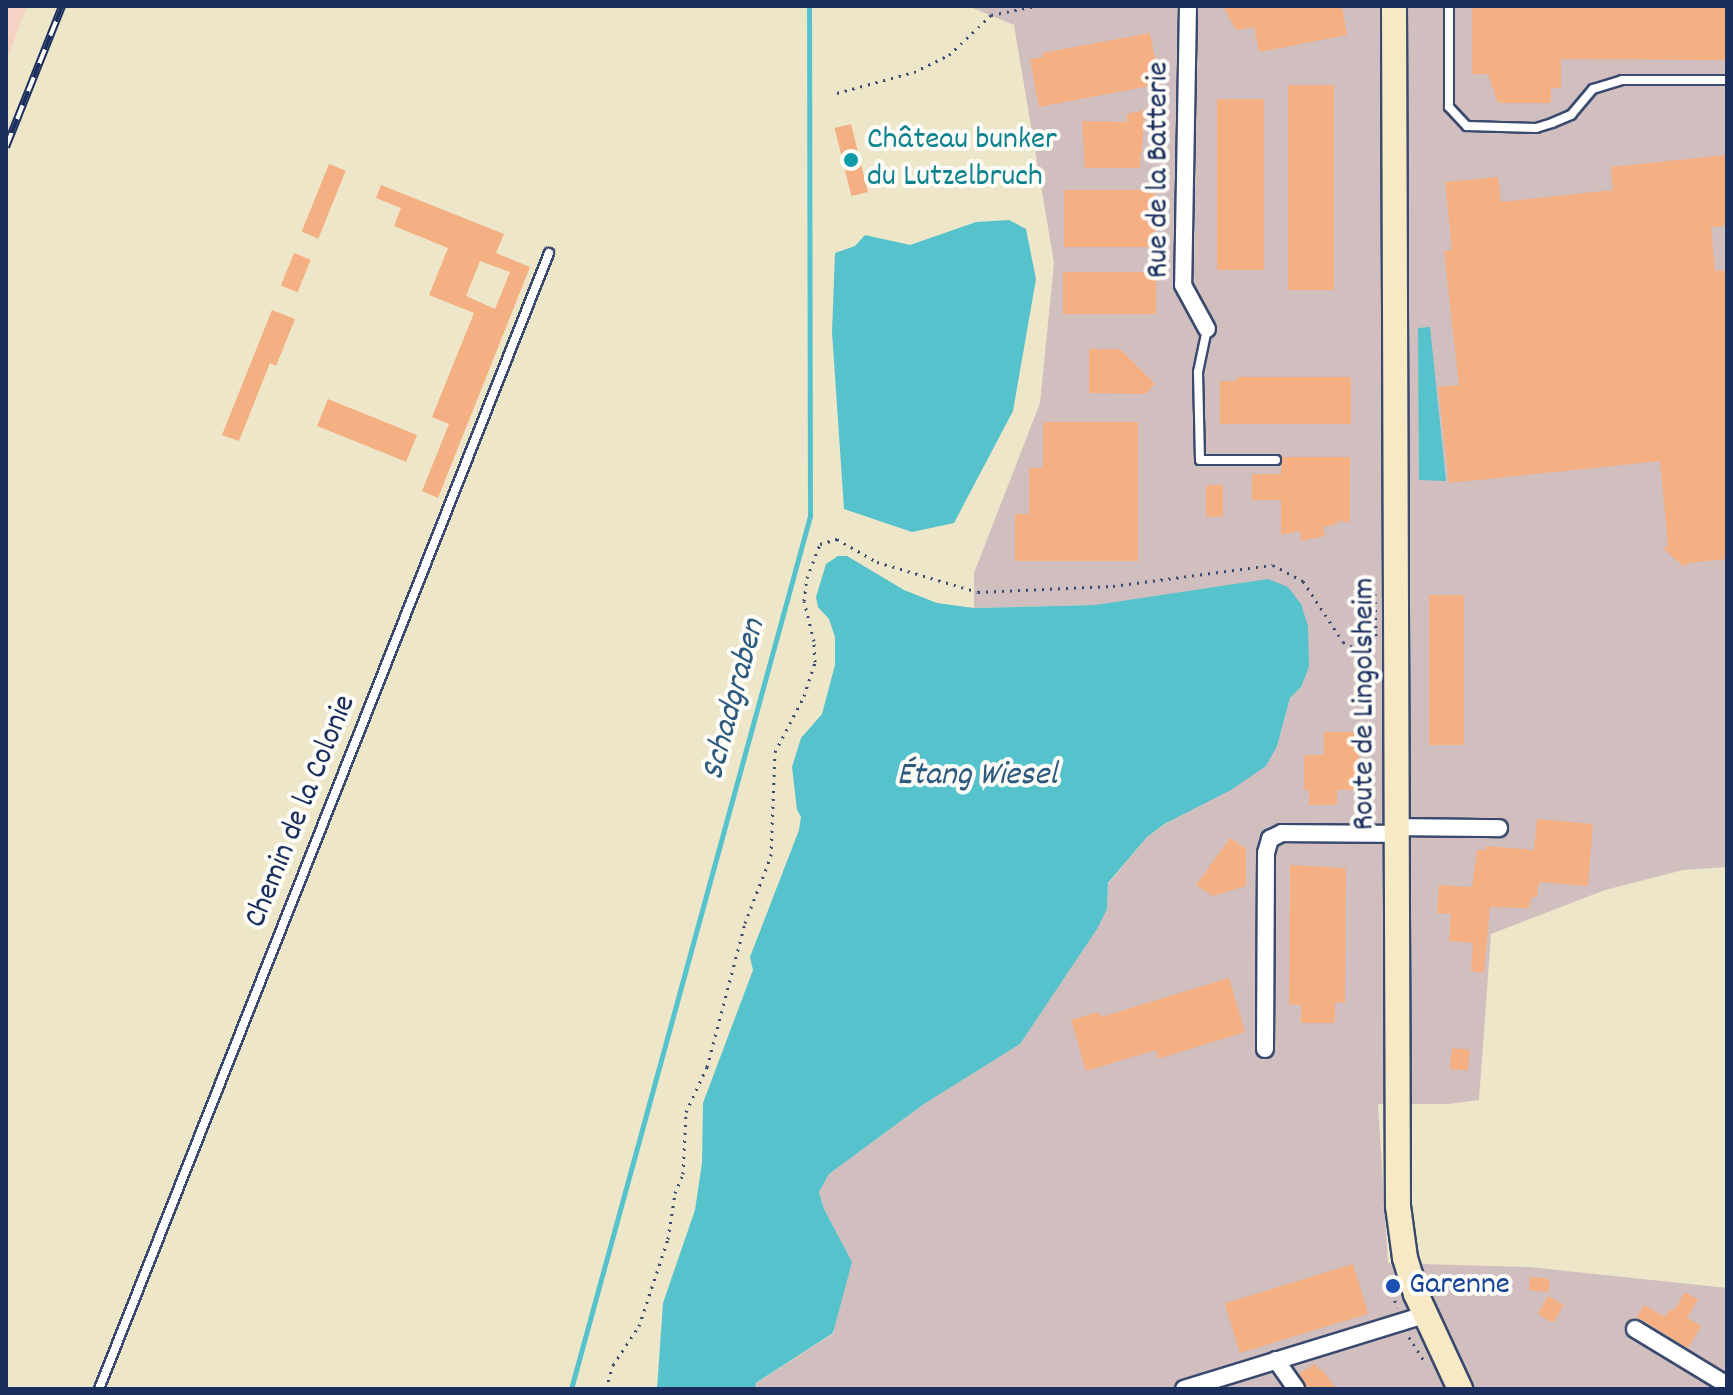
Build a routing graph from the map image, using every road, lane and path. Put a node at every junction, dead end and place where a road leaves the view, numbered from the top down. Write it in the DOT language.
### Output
graph roads {
  1 [pos="1035,6"];
  2 [pos="1188,6"];
  3 [pos="1394,6"];
  4 [pos="1449,6"];
  5 [pos="1727,80"];
  6 [pos="837,93"];
  7 [pos="549,253"];
  8 [pos="1207,329"];
  9 [pos="1276,460"];
  10 [pos="1398,649"];
  11 [pos="1499,828"];
  12 [pos="1399,830"];
  13 [pos="1265,1049"];
  14 [pos="1424,1315"];
  15 [pos="1635,1329"];
  16 [pos="1276,1360"];
  17 [pos="1727,1385"];
  18 [pos="99,1389"];
  19 [pos="606,1389"];
  20 [pos="1184,1389"];
  21 [pos="1296,1389"];
  22 [pos="1460,1389"];
  1 -- 6 [label="path"];
  2 -- 8 [label="street, Rue de la Batterie"];
  3 -- 10 [label="main road, Route de Lingolsheim"];
  4 -- 5 [label="lane"];
  7 -- 18 [label="lane, Chemin de la Colonie"];
  8 -- 9 [label="lane"];
  10 -- 12 [label="main road, Route de Lingolsheim"];
  10 -- 19 [label="path"];
  11 -- 12 [label="street"];
  12 -- 13 [label="street"];
  12 -- 14 [label="main road, Route de Lingolsheim"];
  14 -- 16 [label="street"];
  14 -- 22 [label="main road, Route de Lingolsheim"];
  15 -- 17 [label="street"];
  16 -- 20 [label="street"];
  16 -- 21 [label="street"];
}
